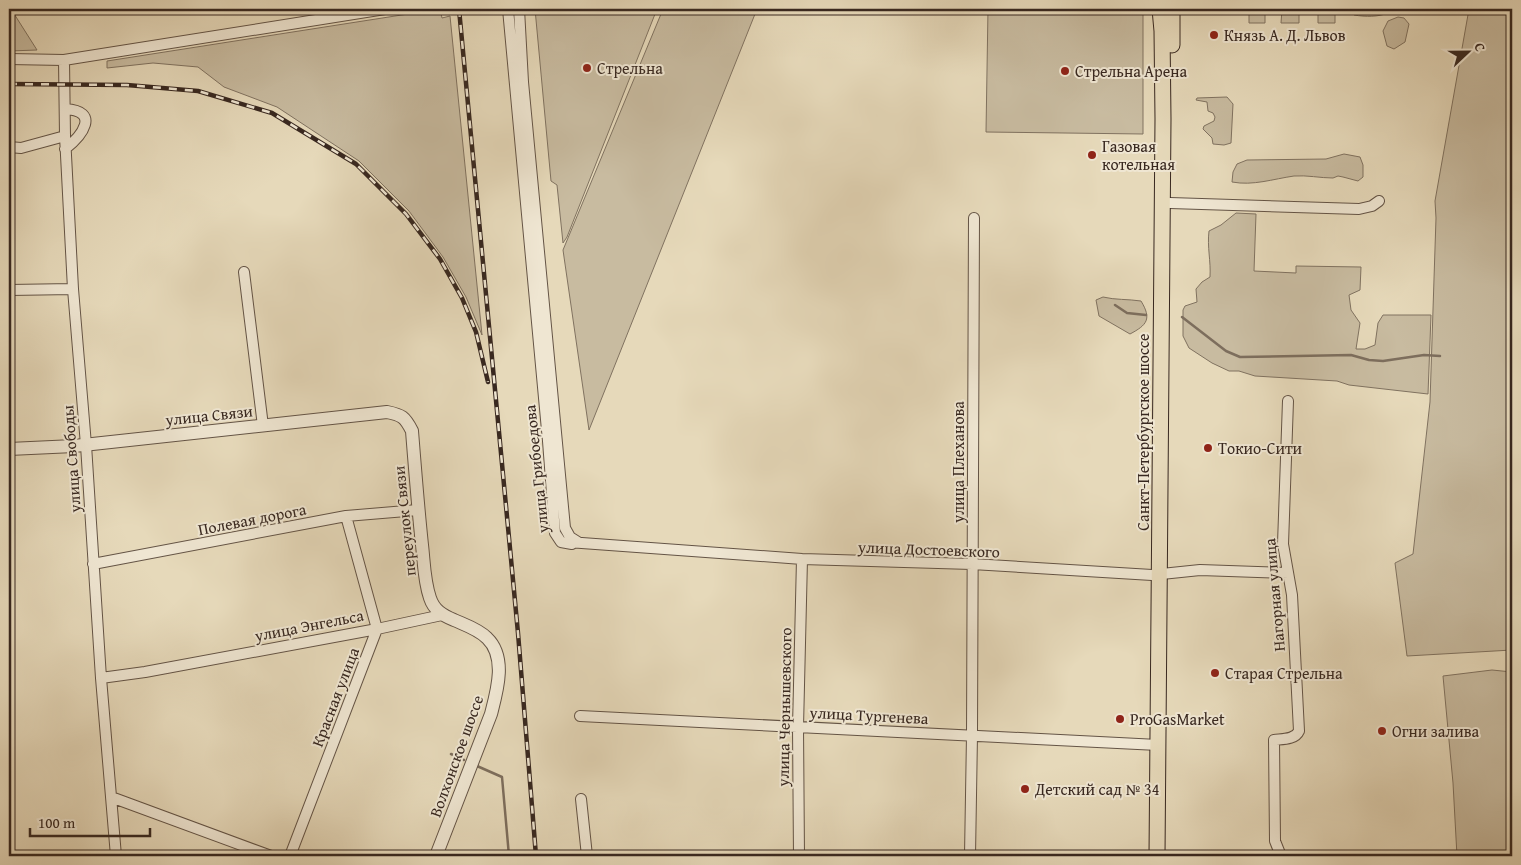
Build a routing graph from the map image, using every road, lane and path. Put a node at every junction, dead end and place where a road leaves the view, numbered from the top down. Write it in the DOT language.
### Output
graph roads {
  1 [pos="385,9"];
  2 [pos="508,9"];
  3 [pos="519,9"];
  4 [pos="1160,9"];
  5 [pos="1172,9"];
  6 [pos="9,59"];
  7 [pos="64,60"];
  8 [pos="65,109"];
  9 [pos="65,136"];
  10 [pos="9,147"];
  11 [pos="65,149"];
  12 [pos="1379,201"];
  13 [pos="1170,203"];
  14 [pos="974,218"];
  15 [pos="244,272"];
  16 [pos="73,289"];
  17 [pos="9,290"];
  18 [pos="1288,401"];
  19 [pos="407,420"];
  20 [pos="263,426"];
  21 [pos="86,445"];
  22 [pos="10,449"];
  23 [pos="418,510"];
  24 [pos="346,516"];
  25 [pos="568,542"];
  26 [pos="581,544"];
  27 [pos="802,559"];
  28 [pos="93,564"];
  29 [pos="972,564"];
  30 [pos="1163,573"];
  31 [pos="1288,573"];
  32 [pos="442,614"];
  33 [pos="377,628"];
  34 [pos="101,678"];
  35 [pos="580,716"];
  36 [pos="798,727"];
  37 [pos="972,735"];
  38 [pos="1158,745"];
  39 [pos="111,797"];
  40 [pos="581,800"];
  41 [pos="116,856"];
  42 [pos="271,856"];
  43 [pos="290,856"];
  44 [pos="436,856"];
  45 [pos="587,856"];
  46 [pos="798,856"];
  47 [pos="970,856"];
  48 [pos="1157,856"];
  49 [pos="1167,856"];
  50 [pos="1281,856"];
  1 -- 7 [label="street"];
  2 -- 26 [label="street, улица Грибоедова"];
  3 -- 26 [label="street, улица Грибоедова"];
  4 -- 30 [label="main road, Санкт-Петербургское шоссе"];
  5 -- 13 [label="main road, Санкт-Петербургское шоссе"];
  6 -- 7 [label="street"];
  7 -- 8 [label="street, улица Свободы"];
  8 -- 9 [label="street, улица Свободы"];
  8 -- 11 [label="street"];
  9 -- 10 [label="street"];
  9 -- 11 [label="street, улица Свободы"];
  11 -- 16 [label="street, улица Свободы"];
  12 -- 13 [label="street"];
  13 -- 30 [label="main road, Санкт-Петербургское шоссе"];
  14 -- 29 [label="street, улица Плеханова"];
  15 -- 20 [label="street"];
  16 -- 17 [label="street"];
  16 -- 21 [label="street, улица Свободы"];
  18 -- 31 [label="street, Нагорная улица"];
  19 -- 20 [label="street, улица Связи"];
  19 -- 23 [label="street, переулок Связи"];
  20 -- 21 [label="street, улица Связи"];
  21 -- 22 [label="street, улица Связи"];
  21 -- 28 [label="street, улица Свободы"];
  23 -- 24 [label="street, Полевая дорога"];
  23 -- 32 [label="street, переулок Связи"];
  24 -- 28 [label="street, Полевая дорога"];
  24 -- 33 [label="street"];
  25 -- 26 [label="street, улица Достоевского"];
  26 -- 27 [label="street, улица Достоевского"];
  27 -- 29 [label="street, улица Достоевского"];
  27 -- 36 [label="street, улица Чернышевского"];
  28 -- 34 [label="street, улица Свободы"];
  29 -- 30 [label="street, улица Достоевского"];
  29 -- 37 [label="street, улица Плеханова"];
  30 -- 31 [label="street, улица Достоевского"];
  30 -- 38 [label="main road, Санкт-Петербургское шоссе"];
  30 -- 49 [label="main road, Санкт-Петербургское шоссе"];
  31 -- 50 [label="street, Нагорная улица"];
  32 -- 33 [label="street, улица Энгельса"];
  32 -- 44 [label="street, Волхонское шоссе"];
  33 -- 34 [label="street, улица Энгельса"];
  33 -- 43 [label="street, Красная улица"];
  34 -- 39 [label="street, улица Свободы"];
  35 -- 36 [label="street, улица Тургенева"];
  36 -- 37 [label="street, улица Тургенева"];
  36 -- 46 [label="street, улица Чернышевского"];
  37 -- 38 [label="street, улица Тургенева"];
  37 -- 47 [label="street, улица Плеханова"];
  38 -- 48 [label="main road, Санкт-Петербургское шоссе"];
  39 -- 41 [label="street, улица Свободы"];
  39 -- 42 [label="street"];
  40 -- 45 [label="street"];
}
